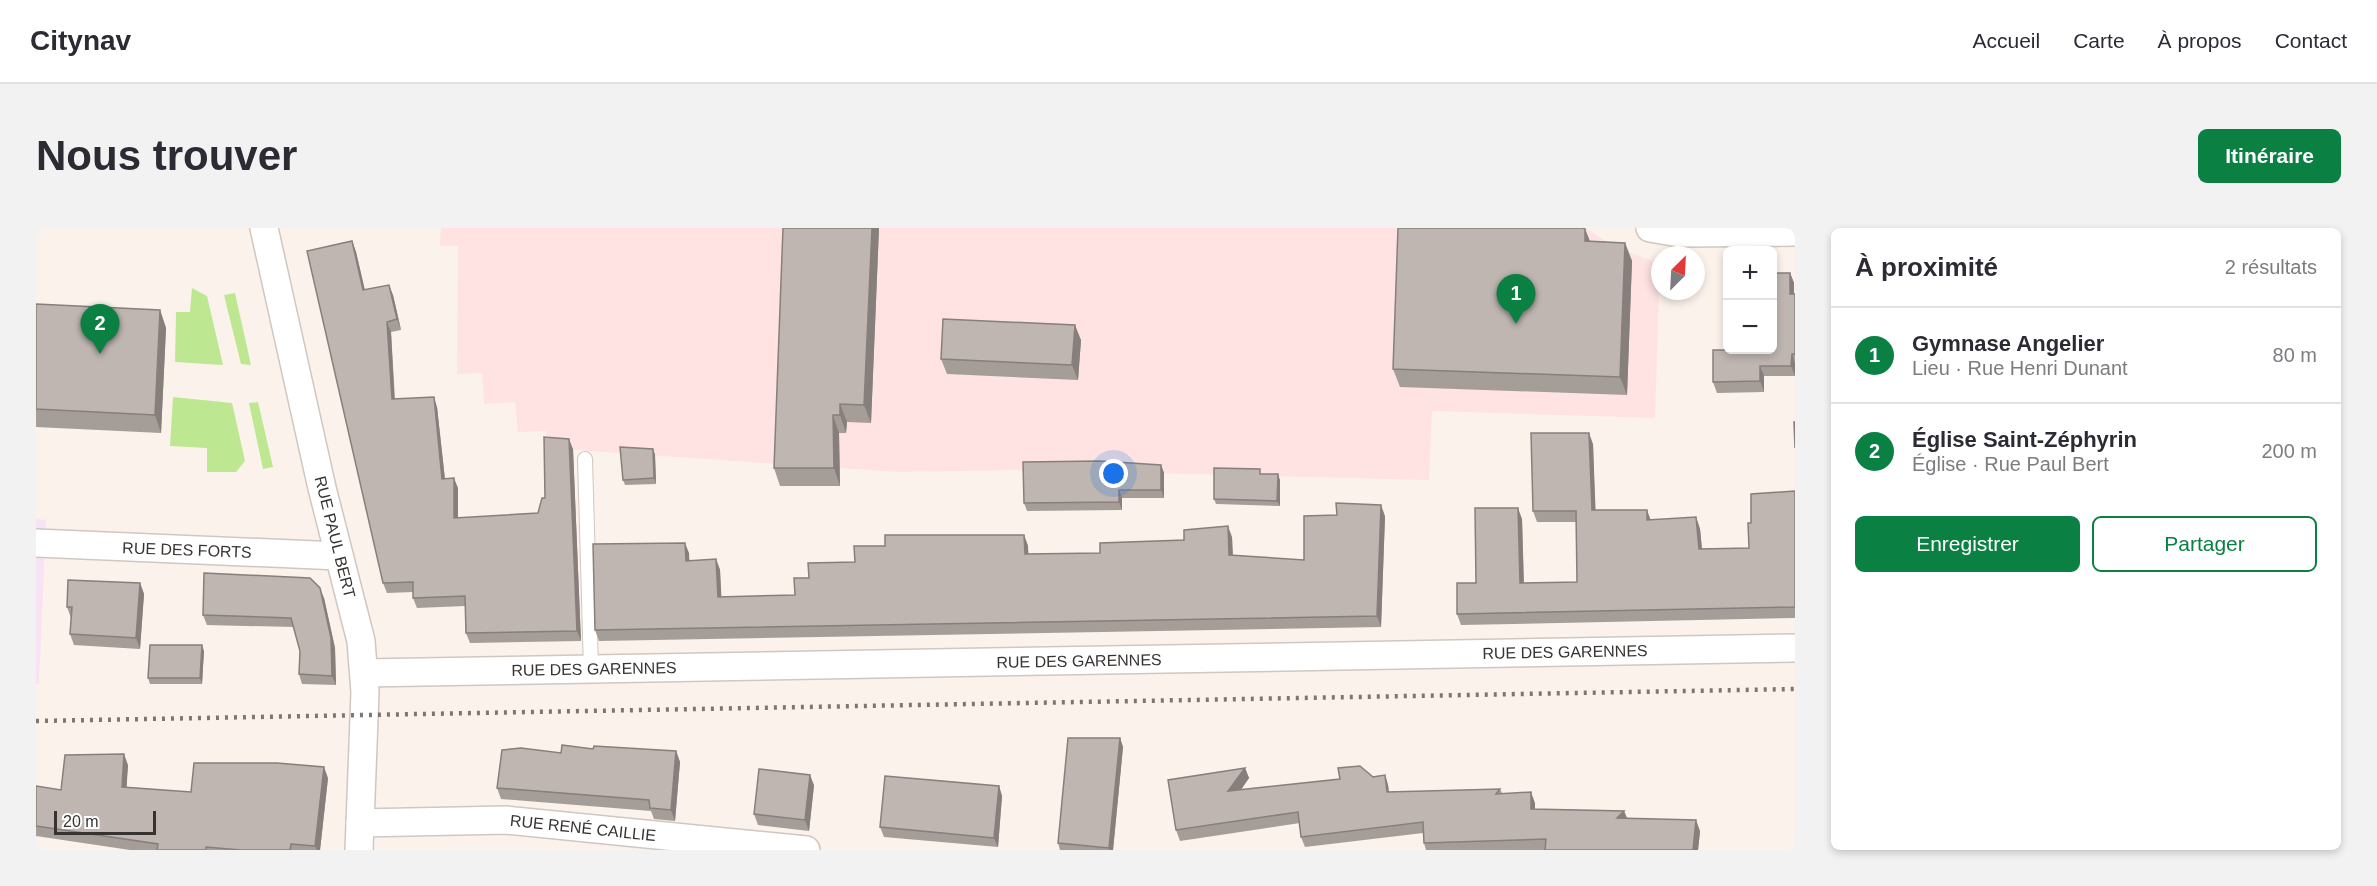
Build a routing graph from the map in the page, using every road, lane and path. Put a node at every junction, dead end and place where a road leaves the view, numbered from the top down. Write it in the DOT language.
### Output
graph roads {
  1 [pos="264,228"];
  2 [pos="1650,228"];
  3 [pos="1795,232"];
  4 [pos="585,459"];
  5 [pos="36,543"];
  6 [pos="339,556"];
  7 [pos="1795,648"];
  8 [pos="591,669"];
  9 [pos="364,673"];
  10 [pos="360,823"];
  11 [pos="359,850"];
  12 [pos="806,850"];
  1 -- 6 [label="street, RUE PAUL BERT"];
  2 -- 3 [label="street"];
  4 -- 8 [label="lane"];
  5 -- 6 [label="street, RUE DES FORTS"];
  6 -- 9 [label="street, RUE PAUL BERT"];
  7 -- 8 [label="street, RUE DES GARENNES"];
  8 -- 9 [label="street, RUE DES GARENNES"];
  9 -- 10 [label="street, RUE PAUL BERT"];
  10 -- 11 [label="street, RUE PAUL BERT"];
  10 -- 12 [label="street, RUE RENÉ CAILLIE"];
}
